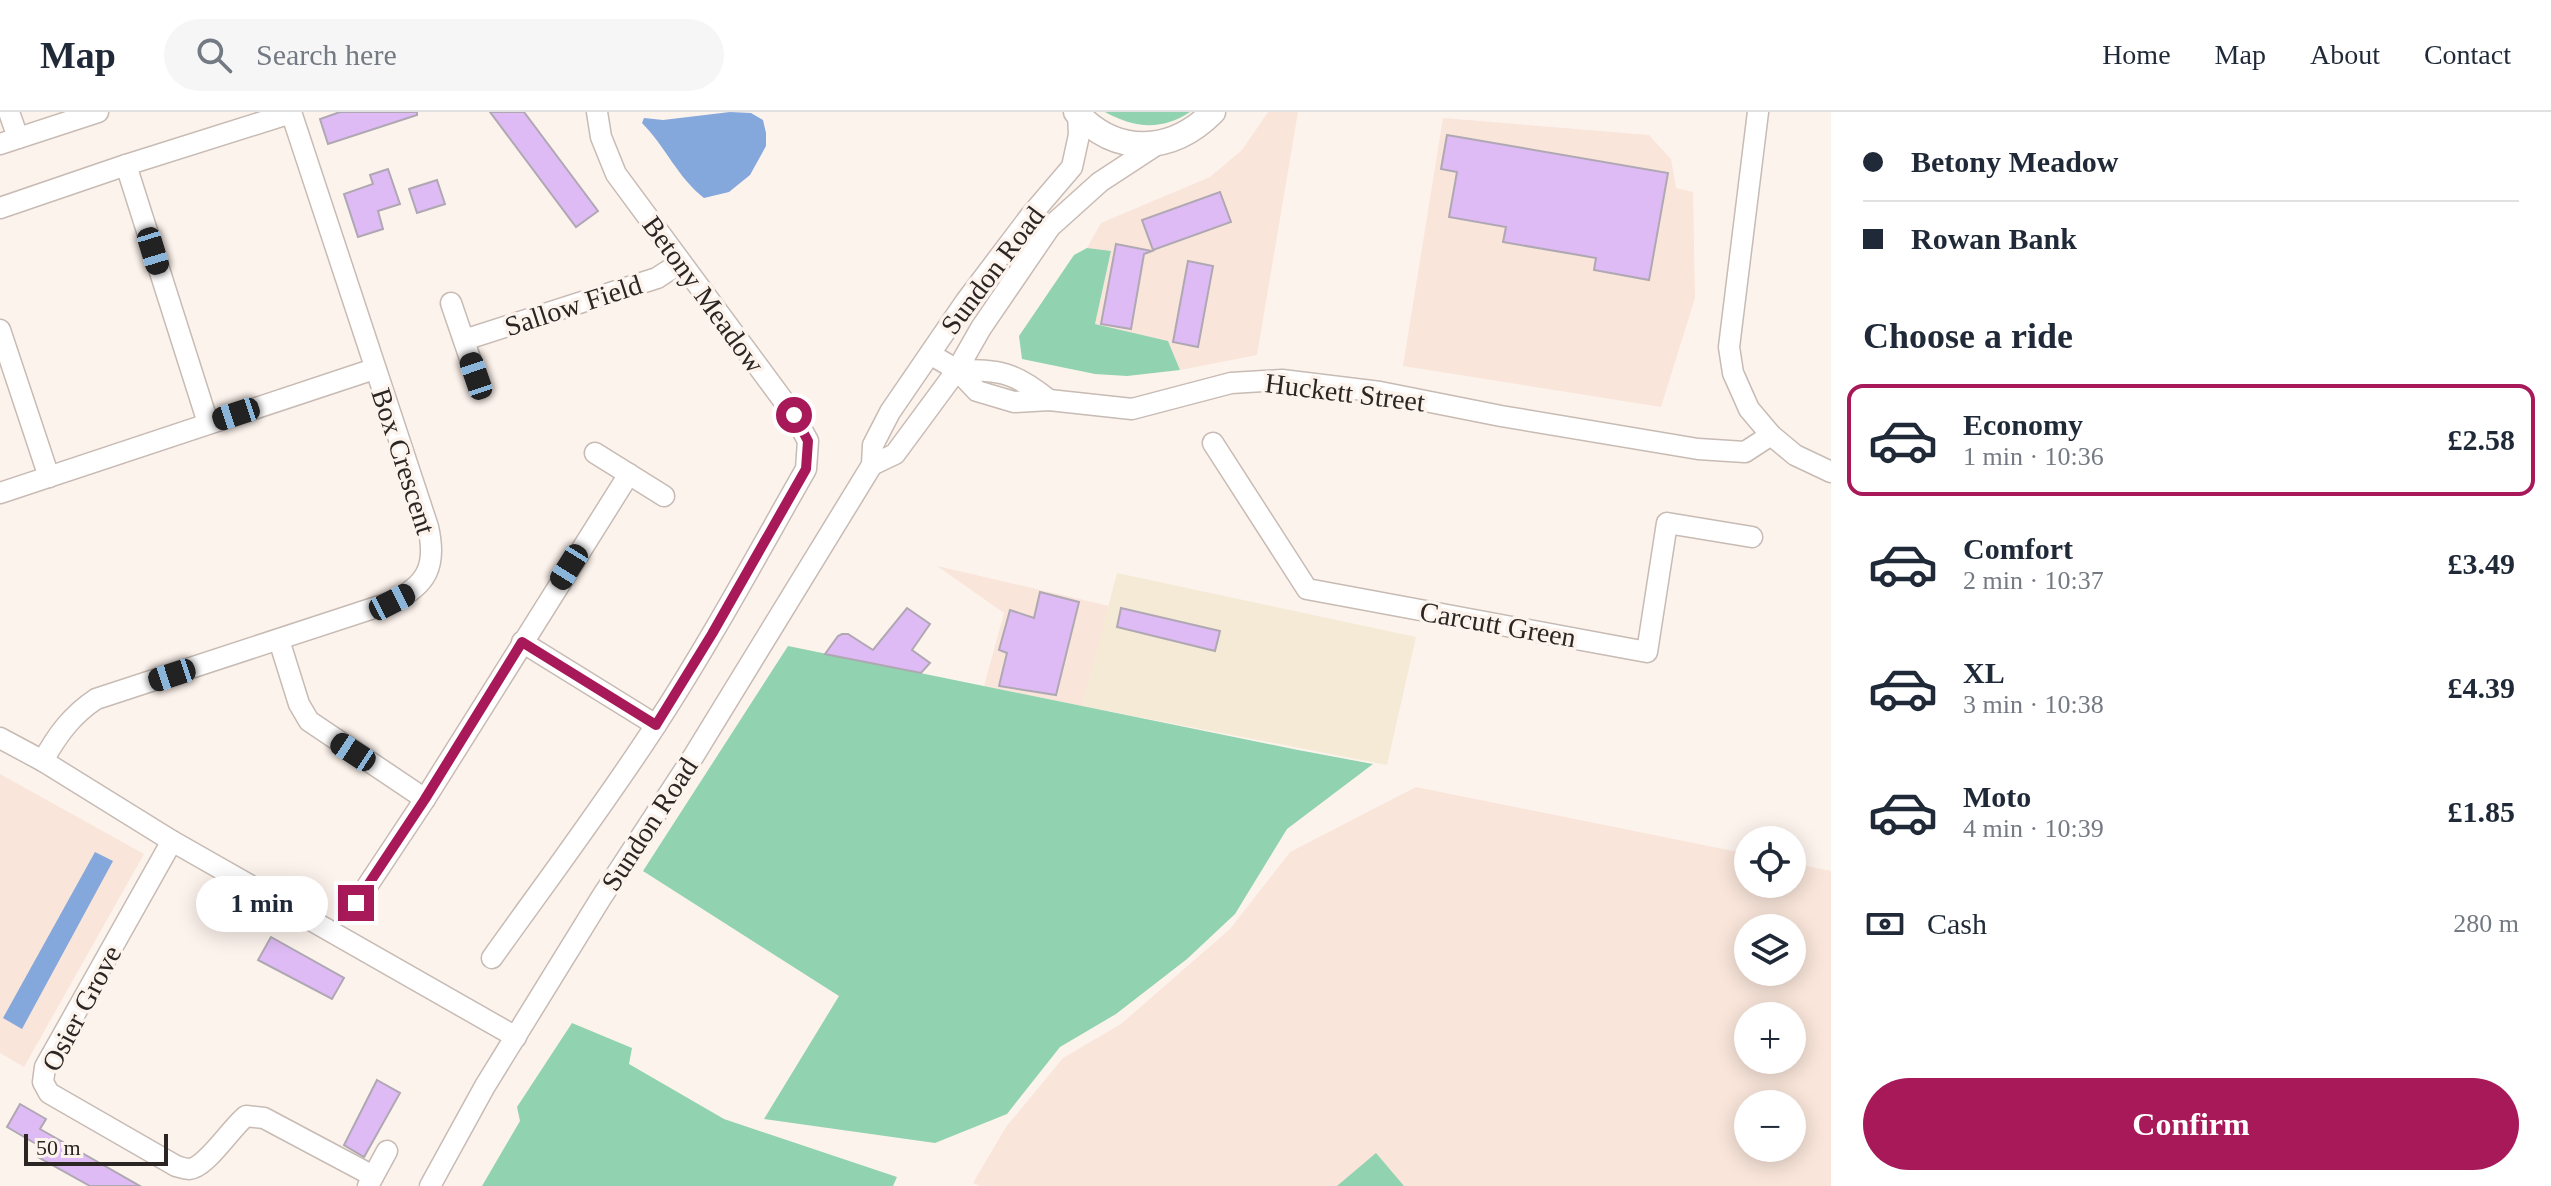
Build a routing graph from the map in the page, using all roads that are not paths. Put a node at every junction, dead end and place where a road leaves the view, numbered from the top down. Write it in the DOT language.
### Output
graph roads {
  1 [pos="9,112"];
  2 [pos="98,112"];
  3 [pos="291,112"];
  4 [pos="597,112"];
  5 [pos="1213,112"];
  6 [pos="1758,112"];
  7 [pos="1077,113"];
  8 [pos="9,141"];
  9 [pos="1158,144"];
  10 [pos="126,165"];
  11 [pos="0,208"];
  12 [pos="680,263"];
  13 [pos="451,303"];
  14 [pos="0,330"];
  15 [pos="464,340"];
  16 [pos="930,354"];
  17 [pos="374,369"];
  18 [pos="957,370"];
  19 [pos="476,376"];
  20 [pos="208,423"];
  21 [pos="1771,435"];
  22 [pos="1213,443"];
  23 [pos="595,453"];
  24 [pos="872,465"];
  25 [pos="1831,472"];
  26 [pos="629,474"];
  27 [pos="49,477"];
  28 [pos="2,487"];
  29 [pos="664,496"];
  30 [pos="1752,537"];
  31 [pos="279,640"];
  32 [pos="522,642"];
  33 [pos="656,725"];
  34 [pos="0,738"];
  35 [pos="43,761"];
  36 [pos="425,799"];
  37 [pos="172,841"];
  38 [pos="356,903"];
  39 [pos="492,958"];
  40 [pos="516,1037"];
  41 [pos="387,1151"];
  42 [pos="370,1181"];
  43 [pos="430,1186"];
  1 -- 8 [label="street"];
  2 -- 8 [label="street"];
  3 -- 10 [label="street"];
  3 -- 17 [label="street, Box Crescent"];
  4 -- 12 [label="street, Betony Meadow"];
  5 -- 9 [label="main road"];
  6 -- 21 [label="street"];
  7 -- 9 [label="main road"];
  7 -- 16 [label="street, Sundon Road"];
  9 -- 18 [label="street, Sundon Road"];
  10 -- 11 [label="street"];
  10 -- 20 [label="street"];
  12 -- 15 [label="street, Sallow Field"];
  12 -- 33 [label="street, Betony Meadow"];
  13 -- 15 [label="street"];
  14 -- 27 [label="street"];
  15 -- 19 [label="street"];
  16 -- 18 [label="street"];
  16 -- 24 [label="street, Sundon Road"];
  17 -- 20 [label="street"];
  17 -- 31 [label="street, Box Crescent"];
  18 -- 21 [label="street, Huckett Street"];
  18 -- 24 [label="street, Sundon Road"];
  20 -- 27 [label="street"];
  21 -- 25 [label="street"];
  22 -- 30 [label="street, Carcutt Green"];
  23 -- 26 [label="street"];
  24 -- 40 [label="street, Sundon Road"];
  26 -- 29 [label="street"];
  26 -- 32 [label="street"];
  27 -- 28 [label="street"];
  31 -- 35 [label="street, Box Crescent"];
  31 -- 36 [label="street"];
  32 -- 33 [label="street"];
  32 -- 36 [label="street"];
  33 -- 39 [label="street, Betony Meadow"];
  34 -- 35 [label="street"];
  35 -- 37 [label="street"];
  36 -- 38 [label="street"];
  37 -- 40 [label="street"];
  37 -- 42 [label="street, Osier Grove"];
  40 -- 43 [label="street, Sundon Road"];
  41 -- 42 [label="street, Osier Grove"];
}
